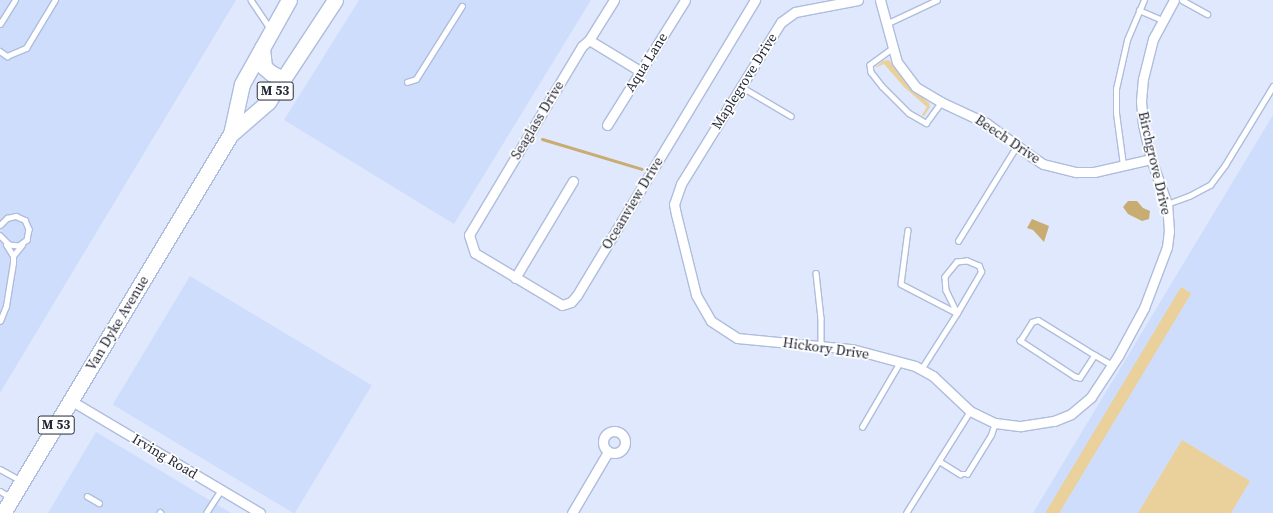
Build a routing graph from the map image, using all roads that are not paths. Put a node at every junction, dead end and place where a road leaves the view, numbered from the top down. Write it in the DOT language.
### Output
graph roads {
  1 [pos="15,0"];
  2 [pos="55,0"];
  3 [pos="251,0"];
  4 [pos="289,0"];
  5 [pos="334,0"];
  6 [pos="614,0"];
  7 [pos="685,0"];
  8 [pos="754,0"];
  9 [pos="858,0"];
  10 [pos="880,0"];
  11 [pos="937,0"];
  12 [pos="1144,0"];
  13 [pos="1174,0"];
  14 [pos="1182,0"];
  15 [pos="830,3"];
  16 [pos="462,6"];
  17 [pos="1139,10"];
  18 [pos="1207,14"];
  19 [pos="1162,20"];
  20 [pos="0,24"];
  21 [pos="886,24"];
  22 [pos="272,31"];
  23 [pos="590,40"];
  24 [pos="262,48"];
  25 [pos="892,49"];
  26 [pos="0,51"];
  27 [pos="640,71"];
  28 [pos="283,79"];
  29 [pos="407,82"];
  30 [pos="740,86"];
  31 [pos="1273,86"];
  32 [pos="941,102"];
  33 [pos="791,116"];
  34 [pos="608,125"];
  35 [pos="231,134"];
  36 [pos="1016,147"];
  37 [pos="1151,159"];
  38 [pos="1123,165"];
  39 [pos="573,182"];
  40 [pos="1166,204"];
  41 [pos="676,214"];
  42 [pos="0,225"];
  43 [pos="908,230"];
  44 [pos="0,236"];
  45 [pos="958,241"];
  46 [pos="4,242"];
  47 [pos="23,243"];
  48 [pos="470,245"];
  49 [pos="13,256"];
  50 [pos="816,273"];
  51 [pos="515,278"];
  52 [pos="957,313"];
  53 [pos="0,321"];
  54 [pos="821,345"];
  55 [pos="1095,355"];
  56 [pos="900,362"];
  57 [pos="1112,365"];
  58 [pos="922,368"];
  59 [pos="70,400"];
  60 [pos="1082,406"];
  61 [pos="970,412"];
  62 [pos="995,423"];
  63 [pos="862,427"];
  64 [pos="608,452"];
  65 [pos="939,461"];
  66 [pos="0,469"];
  67 [pos="22,481"];
  68 [pos="221,490"];
  69 [pos="6,494"];
  70 [pos="87,496"];
  71 [pos="99,503"];
  72 [pos="3,513"];
  73 [pos="206,513"];
  74 [pos="260,513"];
  75 [pos="572,513"];
  76 [pos="906,513"];
  1 -- 20 [label="lane"];
  2 -- 26 [label="lane"];
  3 -- 22 [label="lane"];
  4 -- 22 [label="main road, Van Dyke Avenue / M 53"];
  5 -- 28 [label="main road, Van Dyke Avenue / M 53"];
  6 -- 23 [label="street, Seaglass Drive"];
  7 -- 27 [label="street, Aqua Lane"];
  8 -- 51 [label="street, Oceanview Drive"];
  9 -- 15 [label="street, Maplegrove Drive"];
  10 -- 21 [label="street, Beech Drive"];
  11 -- 21 [label="lane"];
  12 -- 17 [label="lane"];
  13 -- 19 [label="street, Birchgrove Drive"];
  14 -- 18 [label="lane"];
  15 -- 30 [label="street, Maplegrove Drive"];
  16 -- 29 [label="lane"];
  17 -- 19 [label="lane"];
  17 -- 38 [label="lane"];
  19 -- 37 [label="street, Birchgrove Drive"];
  21 -- 25 [label="street, Beech Drive"];
  22 -- 24 [label="main road, Van Dyke Avenue / M 53"];
  23 -- 27 [label="street"];
  23 -- 48 [label="street, Seaglass Drive"];
  24 -- 28 [label="main road"];
  24 -- 35 [label="main road, Van Dyke Avenue / M 53"];
  25 -- 32 [label="street, Beech Drive"];
  25 -- 32 [label="lane"];
  27 -- 34 [label="street, Aqua Lane"];
  28 -- 35 [label="main road, Van Dyke Avenue / M 53"];
  30 -- 33 [label="lane"];
  30 -- 41 [label="street, Maplegrove Drive"];
  31 -- 40 [label="lane"];
  32 -- 36 [label="street, Beech Drive"];
  35 -- 59 [label="main road, Van Dyke Avenue / M 53"];
  36 -- 38 [label="street, Beech Drive"];
  36 -- 45 [label="lane"];
  37 -- 38 [label="street, Beech Drive"];
  37 -- 40 [label="street, Birchgrove Drive"];
  39 -- 51 [label="street"];
  40 -- 57 [label="street, Birchgrove Drive"];
  41 -- 54 [label="street, Hickory Drive"];
  42 -- 47 [label="lane"];
  43 -- 52 [label="lane"];
  44 -- 46 [label="lane"];
  46 -- 47 [label="lane"];
  46 -- 49 [label="lane"];
  47 -- 49 [label="lane"];
  48 -- 51 [label="street, Oceanview Drive"];
  49 -- 53 [label="lane"];
  50 -- 54 [label="lane"];
  52 -- 52 [label="lane"];
  52 -- 58 [label="lane"];
  54 -- 56 [label="street, Hickory Drive"];
  55 -- 55 [label="lane"];
  55 -- 57 [label="lane"];
  56 -- 58 [label="street, Hickory Drive"];
  56 -- 63 [label="lane"];
  57 -- 60 [label="street, Birchgrove Drive"];
  58 -- 61 [label="street, Hickory Drive"];
  59 -- 67 [label="main road, Van Dyke Avenue / M 53"];
  59 -- 68 [label="street, Irving Road"];
  60 -- 62 [label="street, Hickory Drive"];
  61 -- 62 [label="street, Hickory Drive"];
  61 -- 65 [label="lane"];
  62 -- 65 [label="lane"];
  64 -- 75 [label="street"];
  65 -- 76 [label="lane"];
  66 -- 67 [label="lane"];
  67 -- 69 [label="main road, Van Dyke Avenue / M 53"];
  68 -- 73 [label="lane"];
  68 -- 74 [label="street, Irving Road"];
  69 -- 72 [label="main road, Van Dyke Avenue / M 53"];
  70 -- 71 [label="lane"];
}
